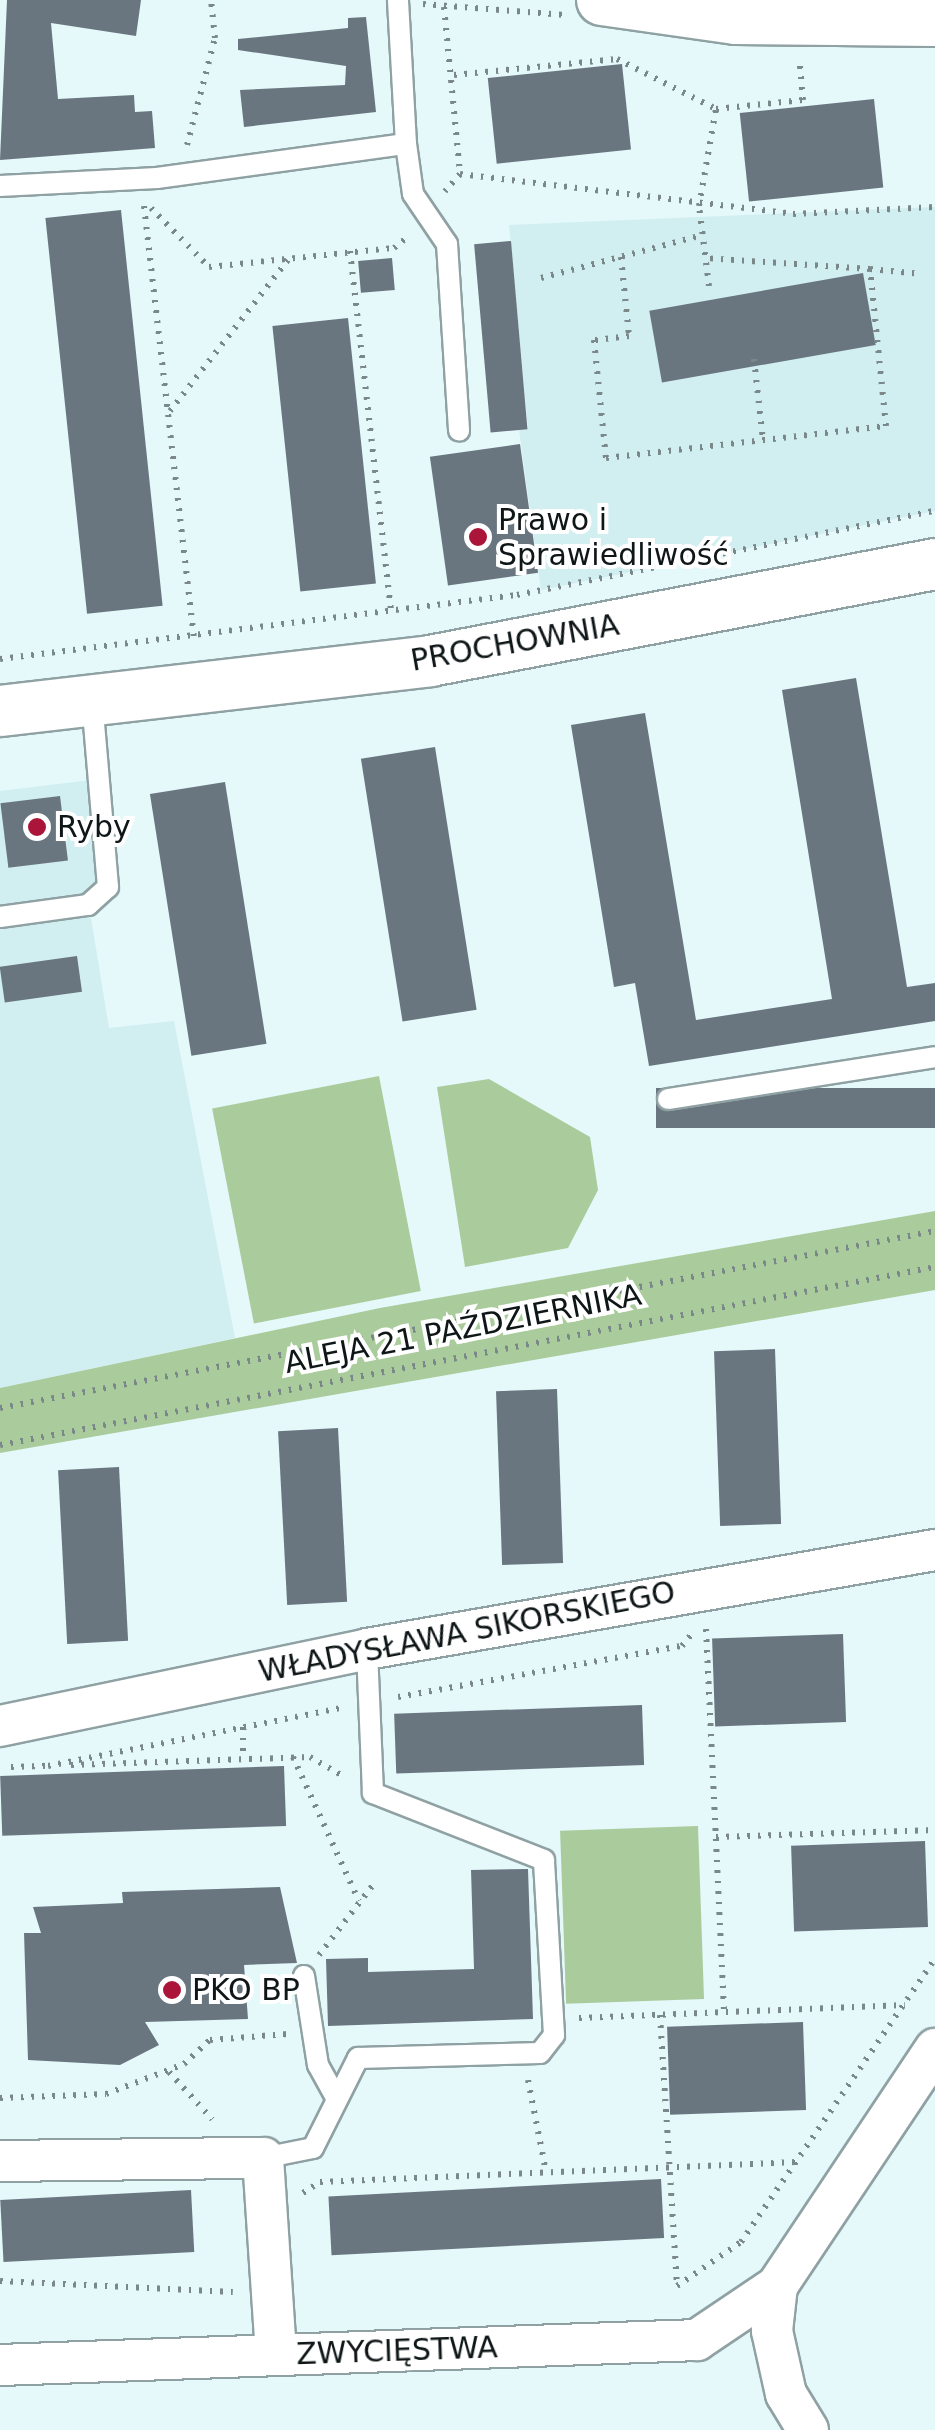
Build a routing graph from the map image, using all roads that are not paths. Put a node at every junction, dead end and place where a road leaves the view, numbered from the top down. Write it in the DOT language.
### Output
graph roads {
  1 [pos="398,0"];
  2 [pos="602,0"];
  3 [pos="935,21"];
  4 [pos="406,144"];
  5 [pos="0,186"];
  6 [pos="460,431"];
  7 [pos="935,564"];
  8 [pos="92,700"];
  9 [pos="0,711"];
  10 [pos="0,917"];
  11 [pos="935,1057"];
  12 [pos="668,1100"];
  13 [pos="935,1550"];
  14 [pos="367,1649"];
  15 [pos="0,1726"];
  16 [pos="304,1976"];
  17 [pos="935,2049"];
  18 [pos="335,2096"];
  19 [pos="255,2158"];
  20 [pos="0,2161"];
  21 [pos="777,2286"];
  22 [pos="276,2355"];
  23 [pos="0,2364"];
  24 [pos="808,2430"];
  1 -- 4 [label="lane"];
  2 -- 3 [label="street"];
  4 -- 5 [label="lane"];
  4 -- 6 [label="lane"];
  7 -- 8 [label="street, PROCHOWNIA"];
  8 -- 9 [label="street, PROCHOWNIA"];
  8 -- 10 [label="lane"];
  11 -- 12 [label="lane"];
  13 -- 14 [label="street, WŁADYSŁAWA SIKORSKIEGO"];
  14 -- 15 [label="street, WŁADYSŁAWA SIKORSKIEGO"];
  14 -- 18 [label="lane"];
  16 -- 18 [label="lane"];
  17 -- 21 [label="street"];
  18 -- 19 [label="lane"];
  19 -- 20 [label="street"];
  19 -- 22 [label="street"];
  21 -- 22 [label="street, ZWYCIĘSTWA"];
  21 -- 24 [label="street"];
  22 -- 23 [label="street, ZWYCIĘSTWA"];
}
